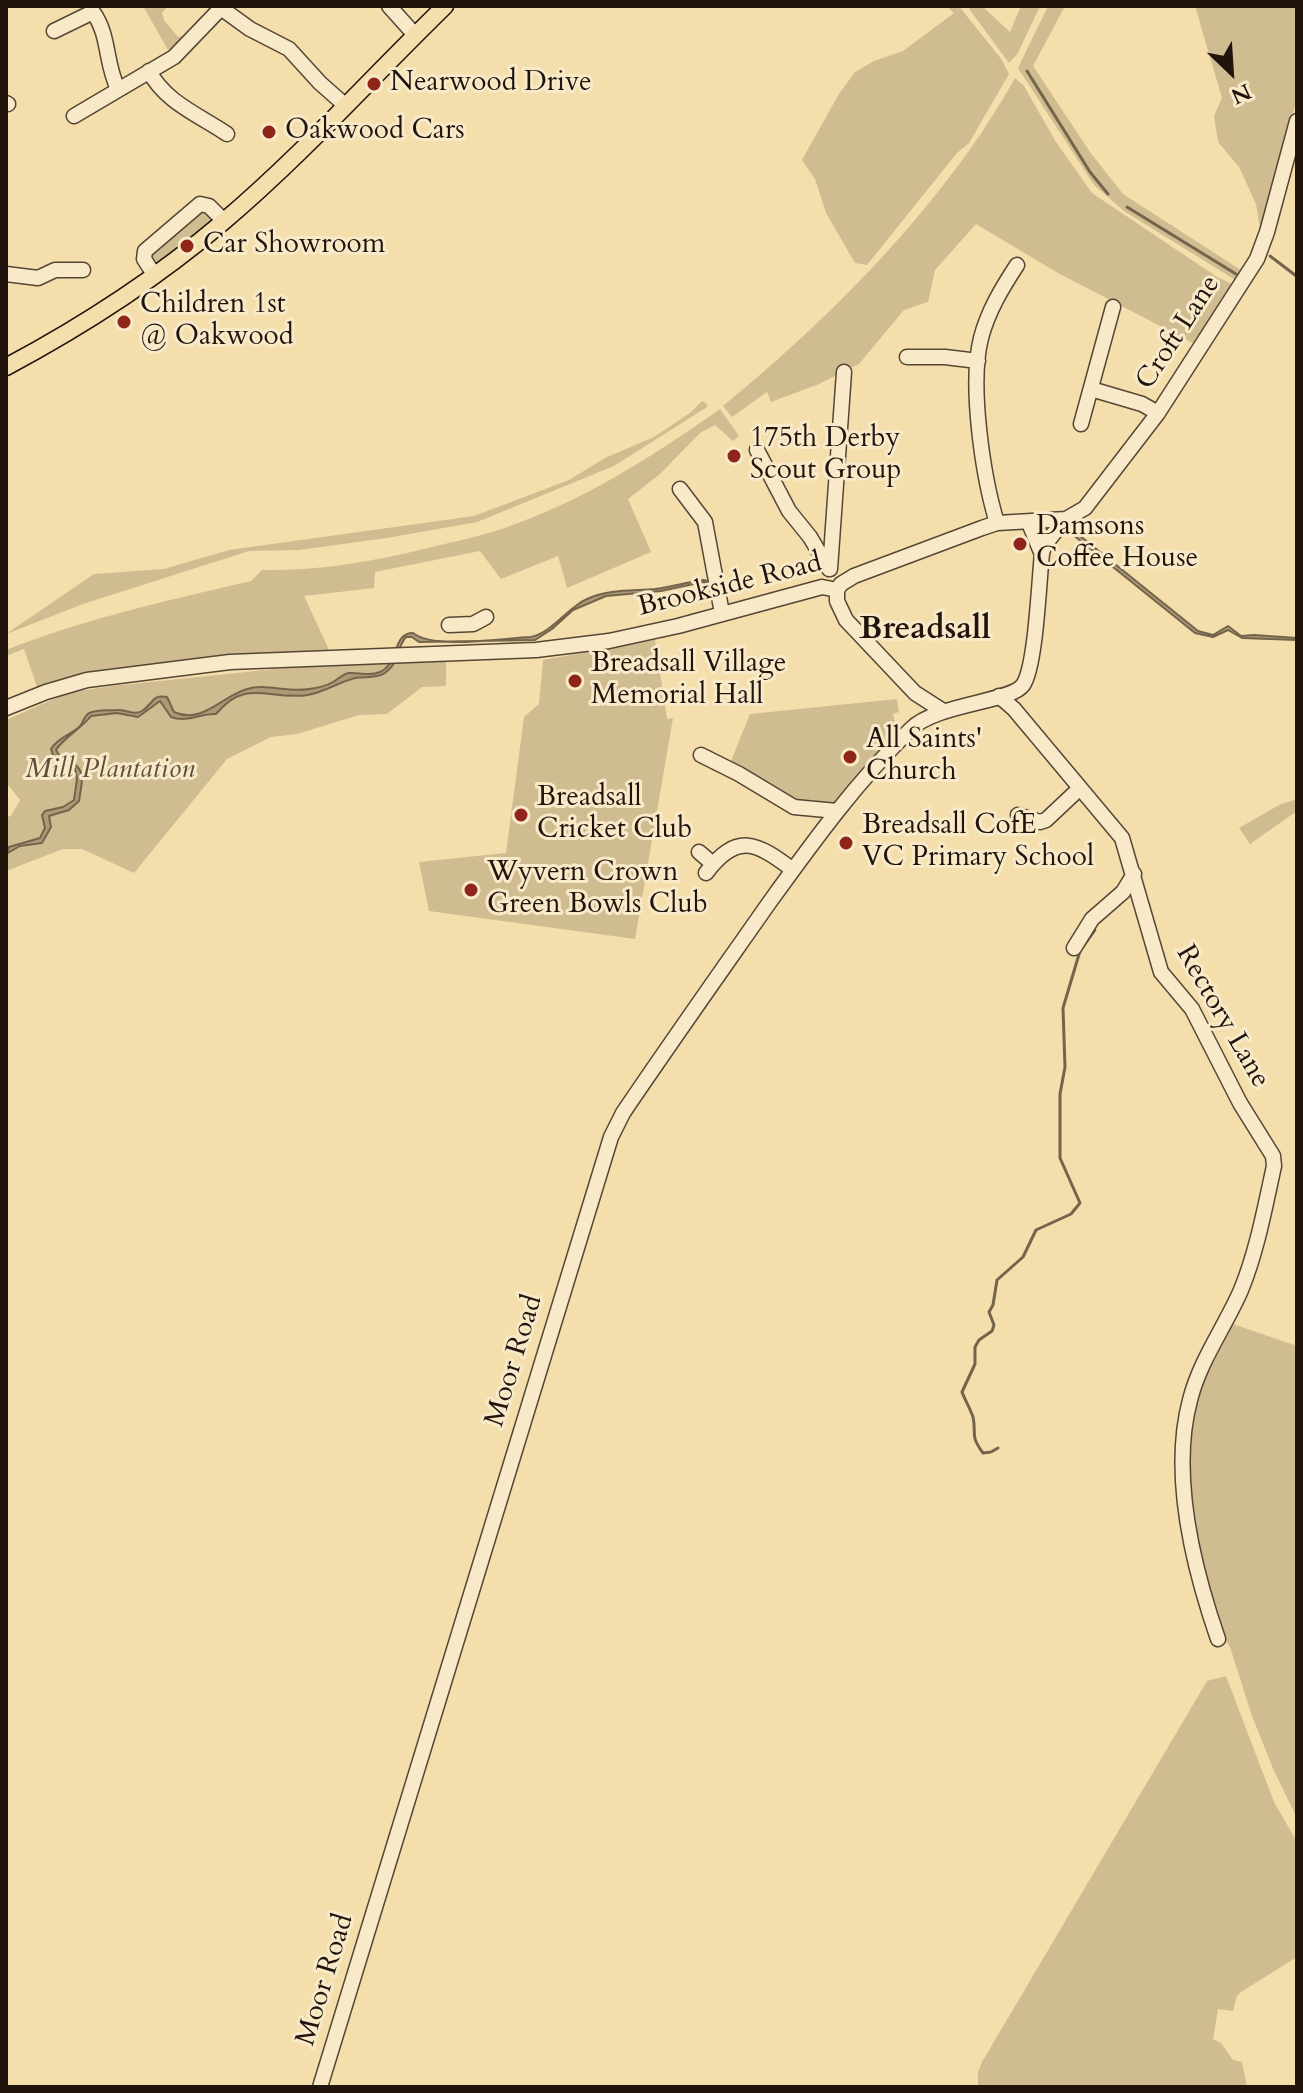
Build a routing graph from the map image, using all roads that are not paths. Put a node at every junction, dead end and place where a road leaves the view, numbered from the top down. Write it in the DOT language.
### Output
graph roads {
  1 [pos="389,6"];
  2 [pos="445,6"];
  3 [pos="222,7"];
  4 [pos="54,31"];
  5 [pos="415,35"];
  6 [pos="149,71"];
  7 [pos="118,89"];
  8 [pos="346,106"];
  9 [pos="74,116"];
  10 [pos="1297,121"];
  11 [pos="227,134"];
  12 [pos="224,221"];
  13 [pos="1017,265"];
  14 [pos="83,270"];
  15 [pos="6,274"];
  16 [pos="155,276"];
  17 [pos="1113,307"];
  18 [pos="907,357"];
  19 [pos="978,361"];
  20 [pos="6,367"];
  21 [pos="844,372"];
  22 [pos="1091,389"];
  23 [pos="1158,413"];
  24 [pos="1081,424"];
  25 [pos="757,450"];
  26 [pos="680,489"];
  27 [pos="1066,519"];
  28 [pos="1034,522"];
  29 [pos="997,523"];
  30 [pos="1041,552"];
  31 [pos="830,569"];
  32 [pos="854,576"];
  33 [pos="818,588"];
  34 [pos="837,590"];
  35 [pos="722,613"];
  36 [pos="486,617"];
  37 [pos="449,625"];
  38 [pos="470,639"];
  39 [pos="1025,680"];
  40 [pos="915,693"];
  41 [pos="999,696"];
  42 [pos="6,708"];
  43 [pos="943,711"];
  44 [pos="1023,720"];
  45 [pos="912,727"];
  46 [pos="701,755"];
  47 [pos="1080,788"];
  48 [pos="837,811"];
  49 [pos="1018,815"];
  50 [pos="699,852"];
  51 [pos="793,870"];
  52 [pos="1134,874"];
  53 [pos="1116,898"];
  54 [pos="1142,900"];
  55 [pos="1074,948"];
  56 [pos="1218,1639"];
  57 [pos="320,2087"];
  1 -- 5 [label="street"];
  2 -- 5 [label="main road"];
  3 -- 6 [label="street"];
  3 -- 8 [label="street"];
  4 -- 7 [label="street"];
  5 -- 8 [label="main road"];
  6 -- 7 [label="street"];
  6 -- 11 [label="street"];
  7 -- 9 [label="street"];
  8 -- 12 [label="main road"];
  10 -- 23 [label="street, Croft Lane"];
  12 -- 16 [label="main road"];
  12 -- 16 [label="street"];
  13 -- 19 [label="street"];
  14 -- 15 [label="street"];
  16 -- 20 [label="main road"];
  17 -- 22 [label="street"];
  18 -- 19 [label="street"];
  19 -- 29 [label="street"];
  21 -- 31 [label="street"];
  22 -- 23 [label="street"];
  22 -- 24 [label="street"];
  23 -- 27 [label="street, Croft Lane"];
  25 -- 31 [label="street"];
  26 -- 35 [label="street"];
  27 -- 28 [label="street"];
  27 -- 30 [label="street"];
  28 -- 29 [label="street, Brookside Road"];
  28 -- 30 [label="street"];
  29 -- 32 [label="street, Brookside Road"];
  30 -- 39 [label="street"];
  31 -- 32 [label="street"];
  31 -- 33 [label="street"];
  32 -- 34 [label="street, Brookside Road"];
  33 -- 34 [label="street, Brookside Road"];
  33 -- 35 [label="street, Brookside Road"];
  34 -- 40 [label="street"];
  35 -- 38 [label="street, Brookside Road"];
  36 -- 38 [label="street, Brookside Road"];
  37 -- 38 [label="street, Brookside Road"];
  38 -- 42 [label="street, Brookside Road"];
  39 -- 41 [label="street"];
  39 -- 44 [label="street"];
  40 -- 43 [label="street"];
  40 -- 45 [label="street"];
  41 -- 43 [label="street, Moor Road"];
  41 -- 44 [label="street, Rectory Lane"];
  43 -- 45 [label="street, Moor Road"];
  44 -- 47 [label="street, Rectory Lane"];
  45 -- 48 [label="street, Moor Road"];
  46 -- 48 [label="street"];
  47 -- 49 [label="street"];
  47 -- 52 [label="street, Rectory Lane"];
  48 -- 51 [label="street, Moor Road"];
  50 -- 51 [label="street"];
  51 -- 57 [label="street, Moor Road"];
  52 -- 53 [label="street"];
  52 -- 54 [label="street, Rectory Lane"];
  53 -- 54 [label="street"];
  53 -- 55 [label="street"];
  54 -- 56 [label="street, Rectory Lane"];
}
